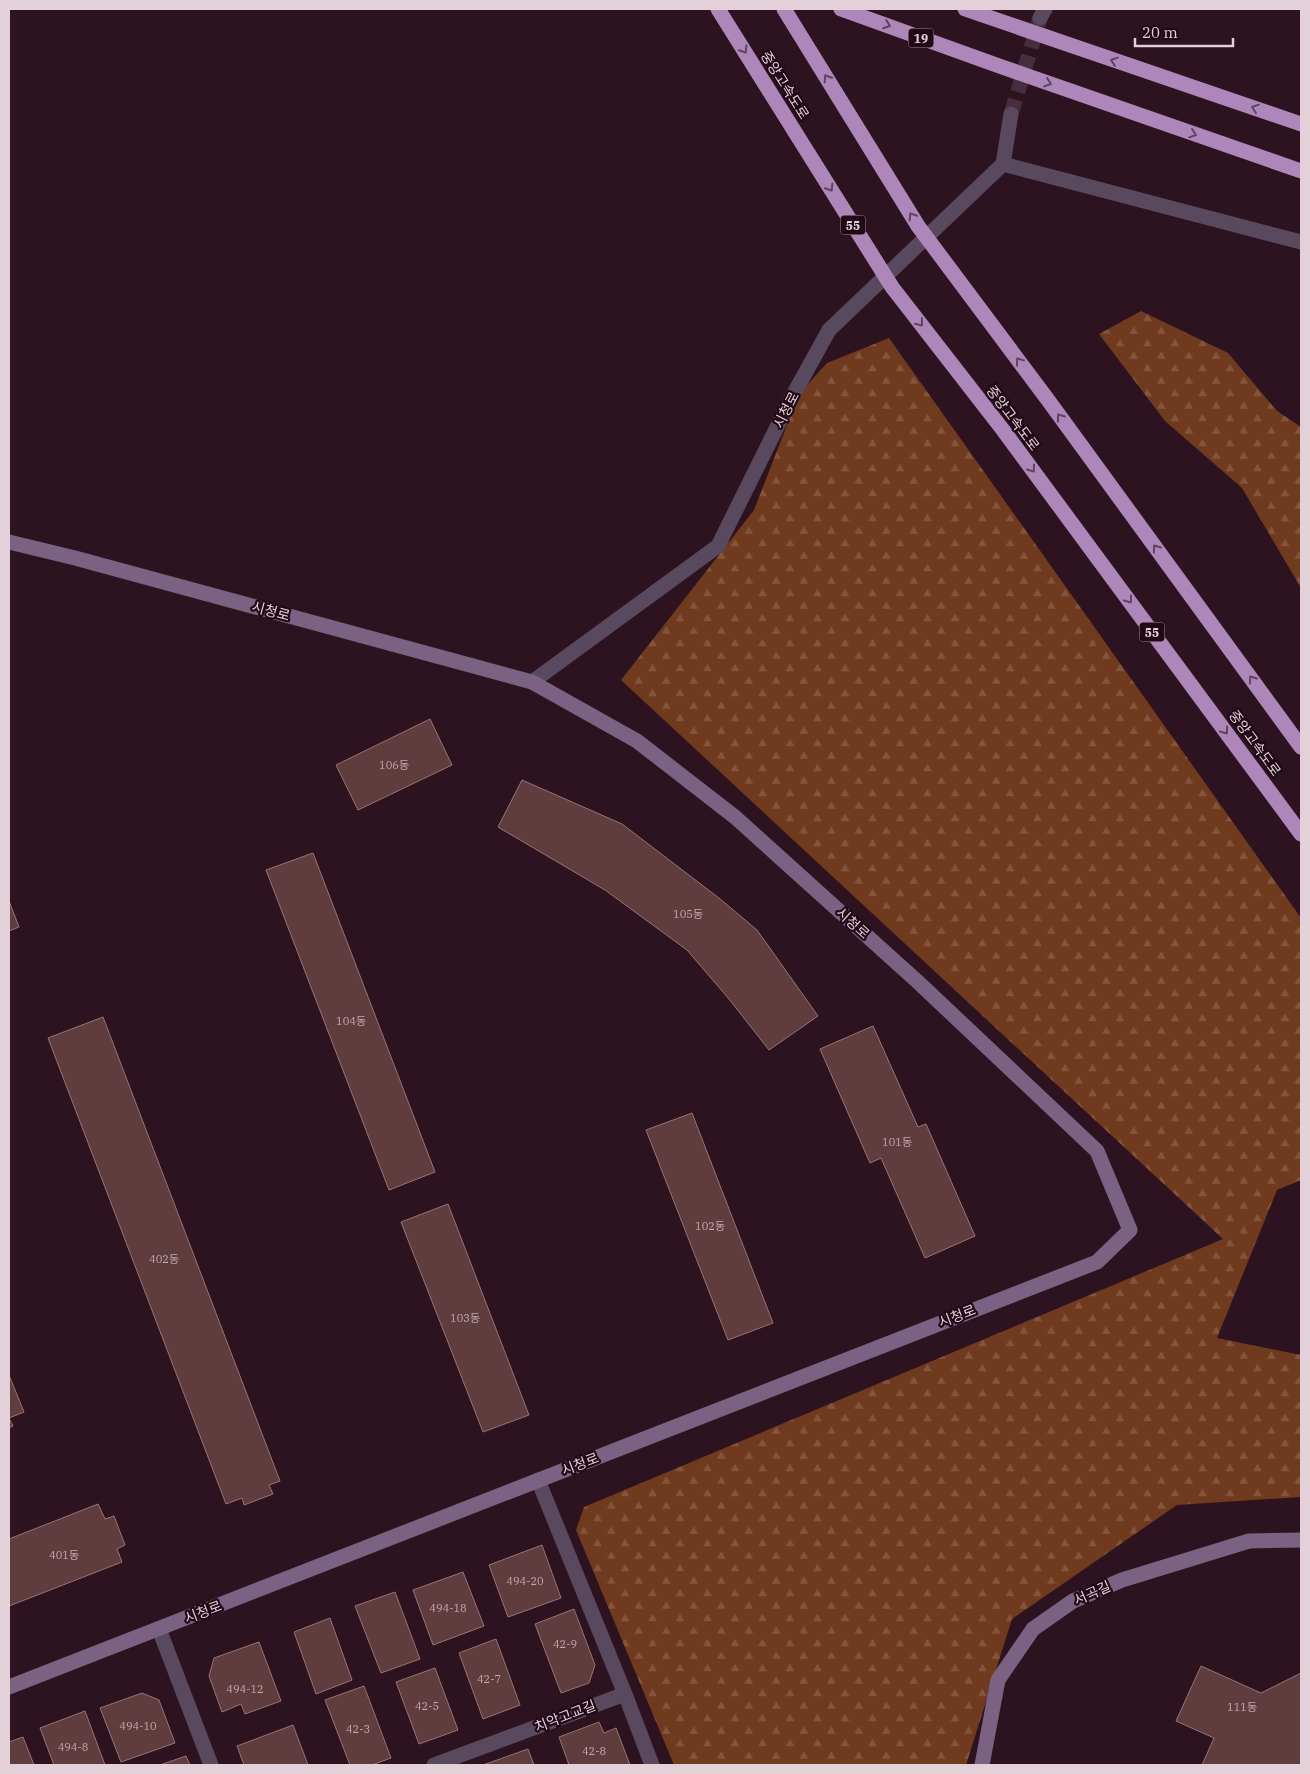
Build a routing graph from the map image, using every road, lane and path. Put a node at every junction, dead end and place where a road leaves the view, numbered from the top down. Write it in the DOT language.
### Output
graph roads {
  1 [pos="718,9"];
  2 [pos="784,9"];
  3 [pos="841,9"];
  4 [pos="964,9"];
  5 [pos="1011,114"];
  6 [pos="1301,124"];
  7 [pos="1003,164"];
  8 [pos="1301,171"];
  9 [pos="1301,242"];
  10 [pos="9,542"];
  11 [pos="532,682"];
  12 [pos="1301,747"];
  13 [pos="1301,834"];
  14 [pos="538,1480"];
  15 [pos="1301,1540"];
  16 [pos="160,1629"];
  17 [pos="9,1688"];
  18 [pos="624,1694"];
  19 [pos="211,1765"];
  20 [pos="434,1765"];
  21 [pos="652,1765"];
  22 [pos="982,1765"];
  1 -- 13 [label="highway, 중앙고속도로 / 55, one-way"];
  12 -- 2 [label="highway, one-way"];
  3 -- 8 [label="highway, 19, one-way"];
  6 -- 4 [label="highway, one-way"];
  5 -- 7 [label="street"];
  7 -- 9 [label="street"];
  7 -- 11 [label="street, 시청로"];
  10 -- 11 [label="street, 시청로"];
  11 -- 14 [label="street, 시청로"];
  14 -- 16 [label="street, 시청로"];
  14 -- 18 [label="street"];
  15 -- 22 [label="street, 서곡길"];
  16 -- 17 [label="street, 시청로"];
  16 -- 19 [label="street"];
  18 -- 20 [label="street, 치악고교길"];
  18 -- 21 [label="street"];
}
